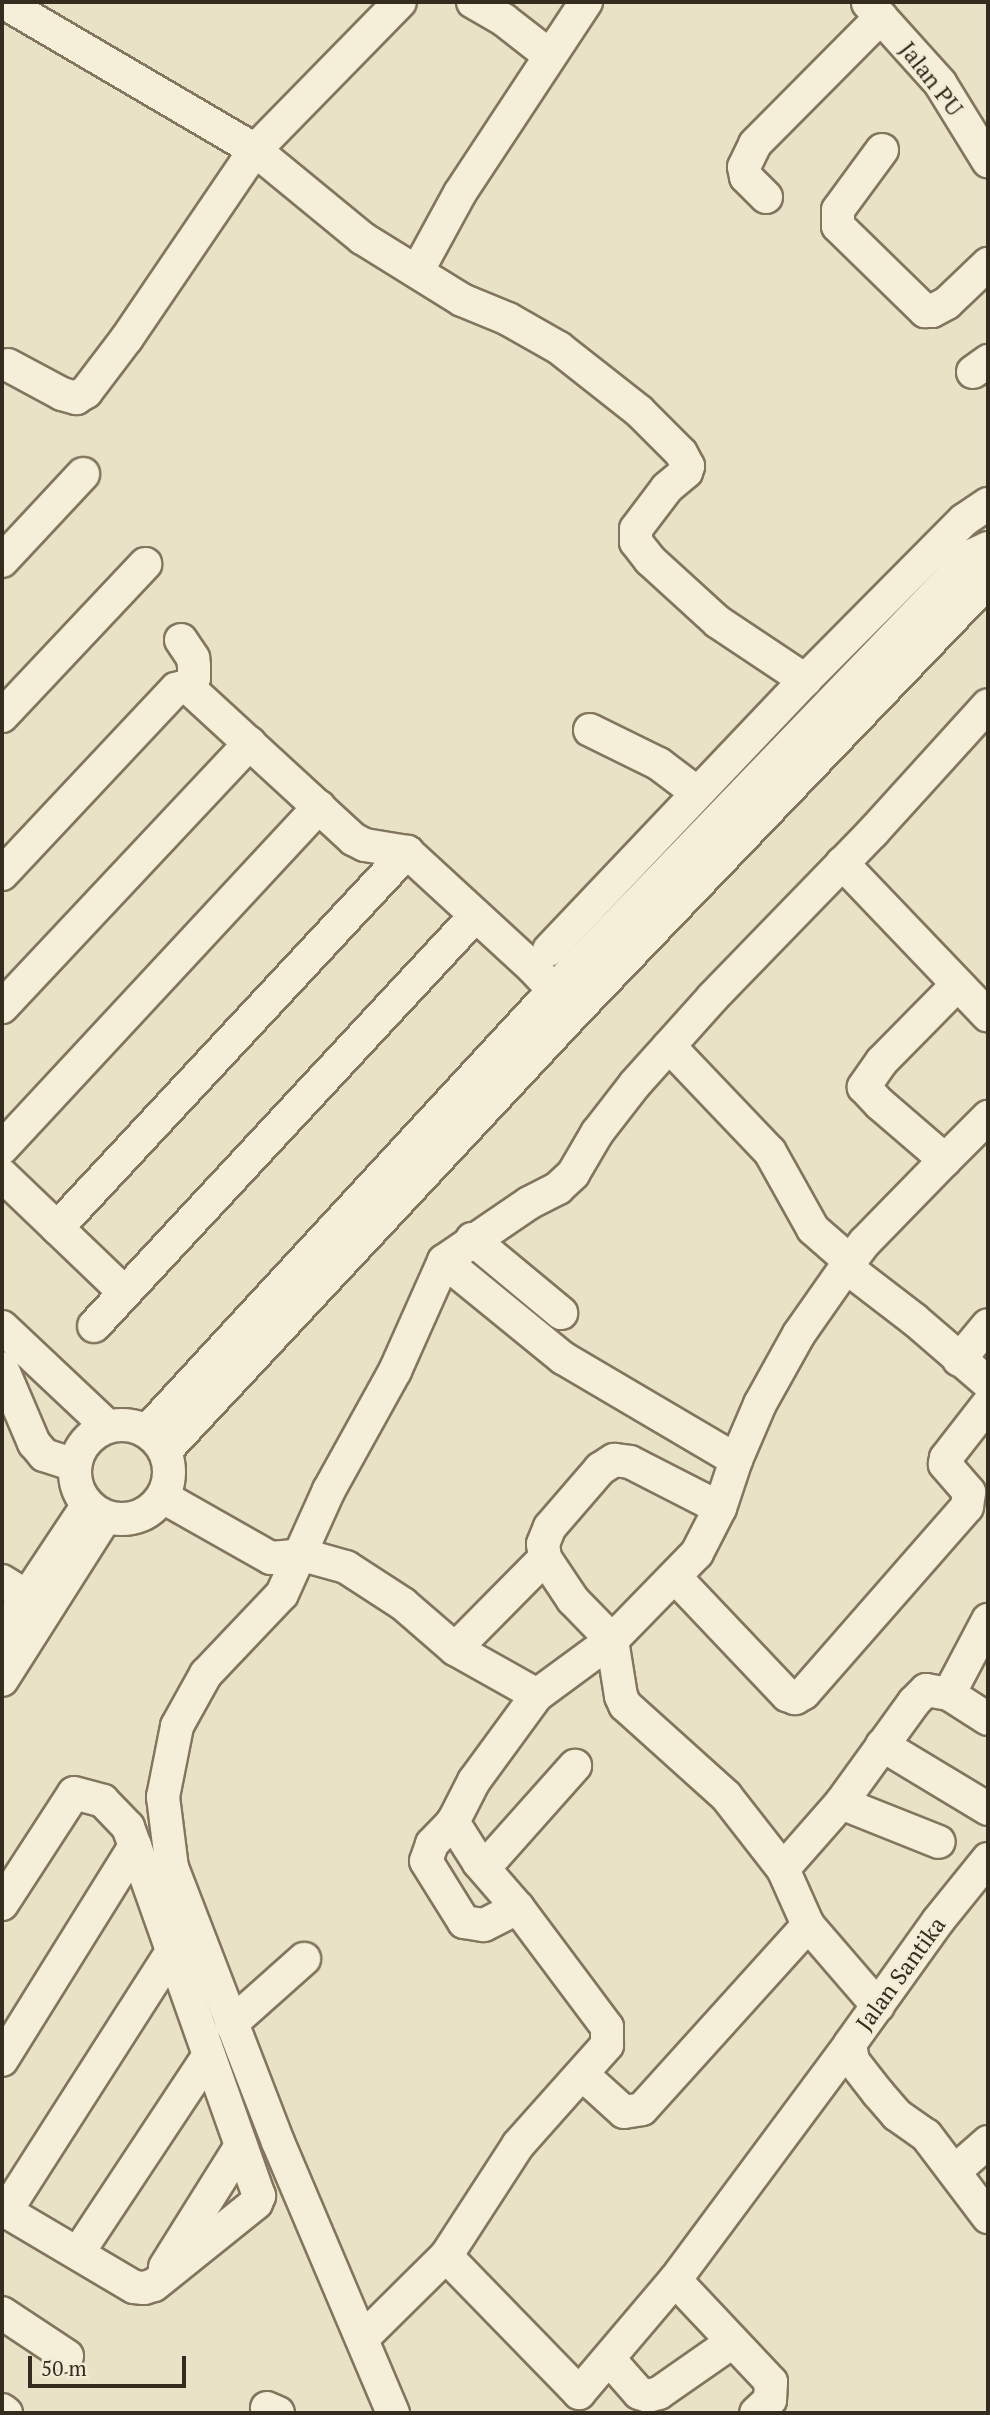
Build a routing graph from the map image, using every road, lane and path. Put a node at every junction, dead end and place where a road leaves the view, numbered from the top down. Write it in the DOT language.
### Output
graph roads {
  1 [pos="3,2"];
  2 [pos="400,2"];
  3 [pos="473,2"];
  4 [pos="586,2"];
  5 [pos="874,9"];
  6 [pos="550,56"];
  7 [pos="256,150"];
  8 [pos="882,150"];
  9 [pos="986,153"];
  10 [pos="765,197"];
  11 [pos="988,264"];
  12 [pos="418,270"];
  13 [pos="8,365"];
  14 [pos="83,474"];
  15 [pos="988,505"];
  16 [pos="988,548"];
  17 [pos="2,561"];
  18 [pos="145,564"];
  19 [pos="988,580"];
  20 [pos="181,640"];
  21 [pos="805,680"];
  22 [pos="186,688"];
  23 [pos="988,705"];
  24 [pos="2,716"];
  25 [pos="590,730"];
  26 [pos="250,743"];
  27 [pos="696,792"];
  28 [pos="319,807"];
  29 [pos="407,852"];
  30 [pos="842,863"];
  31 [pos="2,874"];
  32 [pos="474,917"];
  33 [pos="549,950"];
  34 [pos="957,985"];
  35 [pos="564,1002"];
  36 [pos="2,1007"];
  37 [pos="986,1008"];
  38 [pos="669,1045"];
  39 [pos="988,1117"];
  40 [pos="2,1148"];
  41 [pos="945,1160"];
  42 [pos="2,1175"];
  43 [pos="57,1228"];
  44 [pos="472,1239"];
  45 [pos="444,1261"];
  46 [pos="848,1265"];
  47 [pos="124,1292"];
  48 [pos="561,1314"];
  49 [pos="988,1325"];
  50 [pos="94,1326"];
  51 [pos="2,1327"];
  52 [pos="959,1360"];
  53 [pos="2,1368"];
  54 [pos="988,1383"];
  55 [pos="988,1404"];
  56 [pos="107,1426"];
  57 [pos="156,1441"];
  58 [pos="736,1460"];
  59 [pos="75,1465"];
  60 [pos="163,1497"];
  61 [pos="720,1508"];
  62 [pos="96,1512"];
  63 [pos="303,1555"];
  64 [pos="545,1558"];
  65 [pos="675,1577"];
  66 [pos="14,1589"];
  67 [pos="988,1620"];
  68 [pos="2,1634"];
  69 [pos="612,1640"];
  70 [pos="455,1649"];
  71 [pos="2,1680"];
  72 [pos="949,1694"];
  73 [pos="537,1695"];
  74 [pos="988,1719"];
  75 [pos="882,1745"];
  76 [pos="575,1766"];
  77 [pos="841,1803"];
  78 [pos="988,1809"];
  79 [pos="453,1822"];
  80 [pos="939,1842"];
  81 [pos="135,1846"];
  82 [pos="988,1859"];
  83 [pos="484,1868"];
  84 [pos="783,1869"];
  85 [pos="2,1904"];
  86 [pos="518,1908"];
  87 [pos="808,1925"];
  88 [pos="172,1951"];
  89 [pos="304,1959"];
  90 [pos="878,2006"];
  91 [pos="231,2024"];
  92 [pos="850,2044"];
  93 [pos="209,2055"];
  94 [pos="2,2060"];
  95 [pos="583,2075"];
  96 [pos="988,2142"];
  97 [pos="241,2146"];
  98 [pos="955,2171"];
  99 [pos="4,2210"];
  100 [pos="988,2217"];
  101 [pos="78,2253"];
  102 [pos="446,2256"];
  103 [pos="676,2280"];
  104 [pos="154,2285"];
  105 [pos="2,2314"];
  106 [pos="363,2338"];
  107 [pos="732,2342"];
  108 [pos="67,2356"];
  109 [pos="609,2359"];
  110 [pos="2,2410"];
  111 [pos="6,2413"];
  112 [pos="393,2413"];
  113 [pos="756,2413"];
  1 -- 7 [label="street"];
  2 -- 7 [label="street"];
  3 -- 6 [label="street"];
  4 -- 6 [label="street"];
  5 -- 9 [label="street, Jalan PU"];
  5 -- 10 [label="street"];
  6 -- 12 [label="street"];
  7 -- 12 [label="street"];
  7 -- 13 [label="street"];
  8 -- 11 [label="street"];
  12 -- 21 [label="street"];
  14 -- 17 [label="street"];
  15 -- 21 [label="street"];
  16 -- 35 [label="street"];
  18 -- 24 [label="street"];
  19 -- 35 [label="street"];
  20 -- 22 [label="street"];
  21 -- 27 [label="street"];
  22 -- 26 [label="street"];
  22 -- 31 [label="street"];
  23 -- 30 [label="street"];
  25 -- 27 [label="street"];
  26 -- 28 [label="street"];
  26 -- 36 [label="street"];
  27 -- 33 [label="street"];
  28 -- 29 [label="street"];
  28 -- 40 [label="street"];
  29 -- 32 [label="street"];
  29 -- 43 [label="street"];
  30 -- 34 [label="street"];
  30 -- 38 [label="street"];
  32 -- 35 [label="street"];
  32 -- 47 [label="street"];
  34 -- 37 [label="street"];
  34 -- 41 [label="street"];
  35 -- 57 [label="street"];
  38 -- 44 [label="street"];
  38 -- 46 [label="street"];
  39 -- 41 [label="street"];
  41 -- 46 [label="street"];
  42 -- 43 [label="street"];
  43 -- 47 [label="street"];
  44 -- 45 [label="street"];
  44 -- 48 [label="street"];
  45 -- 58 [label="street"];
  45 -- 63 [label="street"];
  46 -- 52 [label="street"];
  46 -- 58 [label="street"];
  47 -- 50 [label="street"];
  49 -- 52 [label="street"];
  51 -- 56 [label="street"];
  52 -- 54 [label="street"];
  53 -- 59 [label="street"];
  55 -- 65 [label="street"];
  56 -- 57 [label="street"];
  56 -- 59 [label="street"];
  57 -- 60 [label="street"];
  58 -- 61 [label="street"];
  59 -- 62 [label="street"];
  60 -- 62 [label="street"];
  60 -- 63 [label="street"];
  61 -- 64 [label="street"];
  61 -- 65 [label="street"];
  62 -- 66 [label="street"];
  62 -- 71 [label="street"];
  63 -- 70 [label="street"];
  63 -- 91 [label="street"];
  64 -- 69 [label="street"];
  64 -- 70 [label="street"];
  65 -- 69 [label="street"];
  66 -- 68 [label="street"];
  67 -- 72 [label="street"];
  69 -- 73 [label="street"];
  69 -- 84 [label="street"];
  70 -- 73 [label="street"];
  72 -- 74 [label="street"];
  72 -- 75 [label="street"];
  73 -- 79 [label="street"];
  75 -- 77 [label="street"];
  75 -- 78 [label="street"];
  76 -- 83 [label="street"];
  77 -- 80 [label="street"];
  77 -- 84 [label="street"];
  79 -- 83 [label="street"];
  79 -- 86 [label="street"];
  81 -- 85 [label="street"];
  81 -- 88 [label="street"];
  81 -- 94 [label="street"];
  82 -- 90 [label="street, Jalan Santika"];
  83 -- 86 [label="street"];
  84 -- 87 [label="street"];
  86 -- 95 [label="street"];
  87 -- 90 [label="street"];
  87 -- 95 [label="street"];
  88 -- 93 [label="street"];
  88 -- 99 [label="street"];
  89 -- 91 [label="street"];
  90 -- 92 [label="street, Jalan Santika"];
  91 -- 106 [label="street"];
  92 -- 98 [label="street, Jalan Santika"];
  92 -- 103 [label="street"];
  93 -- 97 [label="street"];
  93 -- 101 [label="street"];
  95 -- 102 [label="street"];
  96 -- 98 [label="street"];
  97 -- 104 [label="street"];
  97 -- 104 [label="street"];
  98 -- 100 [label="street, Jalan Santika"];
  99 -- 101 [label="street"];
  101 -- 104 [label="street"];
  102 -- 106 [label="street"];
  102 -- 109 [label="street"];
  103 -- 107 [label="street"];
  103 -- 109 [label="street"];
  105 -- 108 [label="street"];
  106 -- 112 [label="street"];
  107 -- 109 [label="street"];
  107 -- 113 [label="street"];
  110 -- 111 [label="street"];
}
